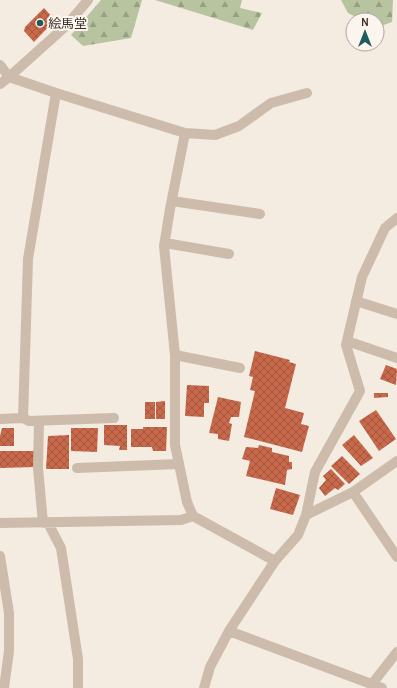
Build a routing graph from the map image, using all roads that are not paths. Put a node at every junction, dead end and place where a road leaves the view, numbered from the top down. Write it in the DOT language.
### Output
graph roads {
  1 [pos="88,0"];
  2 [pos="0,65"];
  3 [pos="9,77"];
  4 [pos="0,84"];
  5 [pos="56,93"];
  6 [pos="307,93"];
  7 [pos="185,133"];
  8 [pos="172,201"];
  9 [pos="260,214"];
  10 [pos="397,218"];
  11 [pos="165,242"];
  12 [pos="229,254"];
  13 [pos="356,301"];
  14 [pos="397,314"];
  15 [pos="347,341"];
  16 [pos="175,355"];
  17 [pos="397,358"];
  18 [pos="240,368"];
  19 [pos="23,418"];
  20 [pos="114,418"];
  21 [pos="0,420"];
  22 [pos="39,421"];
  23 [pos="397,460"];
  24 [pos="179,464"];
  25 [pos="77,468"];
  26 [pos="353,492"];
  27 [pos="306,515"];
  28 [pos="193,516"];
  29 [pos="45,523"];
  30 [pos="0,524"];
  31 [pos="0,556"];
  32 [pos="397,557"];
  33 [pos="275,561"];
  34 [pos="229,631"];
  35 [pos="397,652"];
  36 [pos="371,686"];
  37 [pos="4,688"];
  38 [pos="78,688"];
  39 [pos="204,688"];
  40 [pos="382,688"];
  1 -- 3 [label="street"];
  2 -- 3 [label="street"];
  3 -- 4 [label="street"];
  3 -- 5 [label="street"];
  5 -- 7 [label="street"];
  5 -- 19 [label="street"];
  6 -- 7 [label="street"];
  7 -- 8 [label="street"];
  8 -- 9 [label="street"];
  8 -- 11 [label="street"];
  10 -- 13 [label="street"];
  11 -- 12 [label="street"];
  11 -- 16 [label="street"];
  13 -- 14 [label="street"];
  13 -- 15 [label="street"];
  15 -- 17 [label="street"];
  15 -- 27 [label="street"];
  16 -- 18 [label="street"];
  16 -- 24 [label="street"];
  19 -- 21 [label="street"];
  19 -- 22 [label="street"];
  20 -- 22 [label="street"];
  22 -- 29 [label="street"];
  23 -- 26 [label="street"];
  24 -- 25 [label="street"];
  24 -- 28 [label="street"];
  26 -- 27 [label="street"];
  26 -- 32 [label="street"];
  27 -- 33 [label="street"];
  28 -- 29 [label="street"];
  28 -- 33 [label="street"];
  29 -- 30 [label="street"];
  29 -- 38 [label="street"];
  31 -- 37 [label="street"];
  33 -- 34 [label="street"];
  34 -- 36 [label="street"];
  34 -- 39 [label="street"];
  35 -- 36 [label="street"];
  36 -- 40 [label="street"];
}
